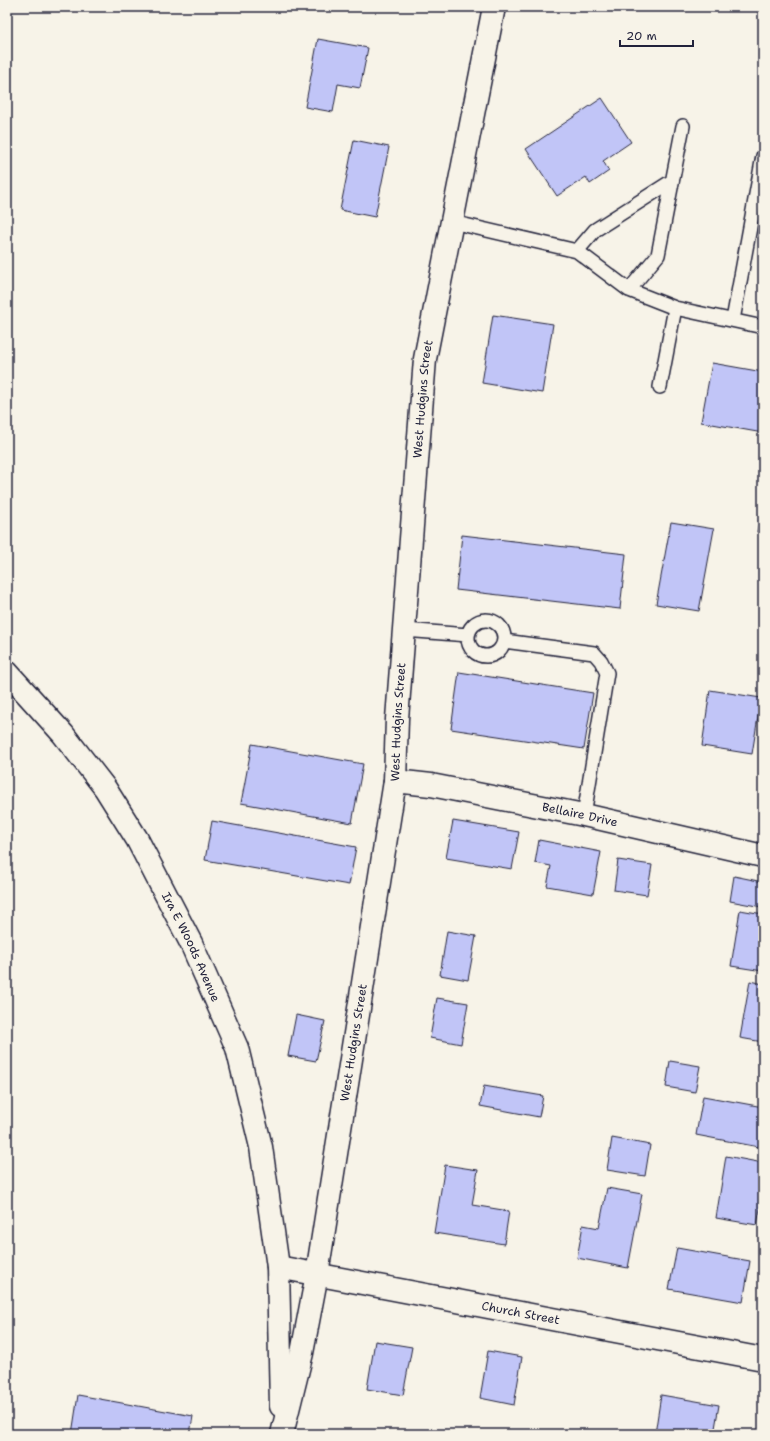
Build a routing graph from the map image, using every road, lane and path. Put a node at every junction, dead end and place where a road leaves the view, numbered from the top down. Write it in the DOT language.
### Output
graph roads {
  1 [pos="494,7"];
  2 [pos="683,126"];
  3 [pos="763,156"];
  4 [pos="672,181"];
  5 [pos="452,222"];
  6 [pos="577,251"];
  7 [pos="629,290"];
  8 [pos="675,308"];
  9 [pos="732,320"];
  10 [pos="763,327"];
  11 [pos="660,387"];
  12 [pos="404,630"];
  13 [pos="468,635"];
  14 [pos="504,641"];
  15 [pos="7,672"];
  16 [pos="395,781"];
  17 [pos="584,816"];
  18 [pos="763,856"];
  19 [pos="278,1267"];
  20 [pos="317,1274"];
  21 [pos="763,1359"];
  22 [pos="282,1434"];
  1 -- 5 [label="street, West Hudgins Street"];
  2 -- 4 [label="lane"];
  3 -- 9 [label="lane"];
  4 -- 6 [label="lane"];
  4 -- 7 [label="lane"];
  5 -- 6 [label="lane"];
  5 -- 12 [label="street, West Hudgins Street"];
  6 -- 7 [label="lane"];
  7 -- 8 [label="lane"];
  8 -- 9 [label="lane"];
  8 -- 11 [label="lane"];
  9 -- 10 [label="lane"];
  12 -- 13 [label="lane"];
  12 -- 16 [label="street, West Hudgins Street"];
  13 -- 14 [label="lane"];
  13 -- 14 [label="lane"];
  14 -- 17 [label="lane"];
  15 -- 19 [label="street, Ira E Woods Avenue"];
  16 -- 17 [label="street, Bellaire Drive"];
  16 -- 20 [label="street, West Hudgins Street"];
  17 -- 18 [label="street, Bellaire Drive"];
  19 -- 20 [label="street, Church Street"];
  19 -- 22 [label="street, West Hudgins Street"];
  20 -- 21 [label="street, Church Street"];
  20 -- 22 [label="street, West Hudgins Street"];
}
